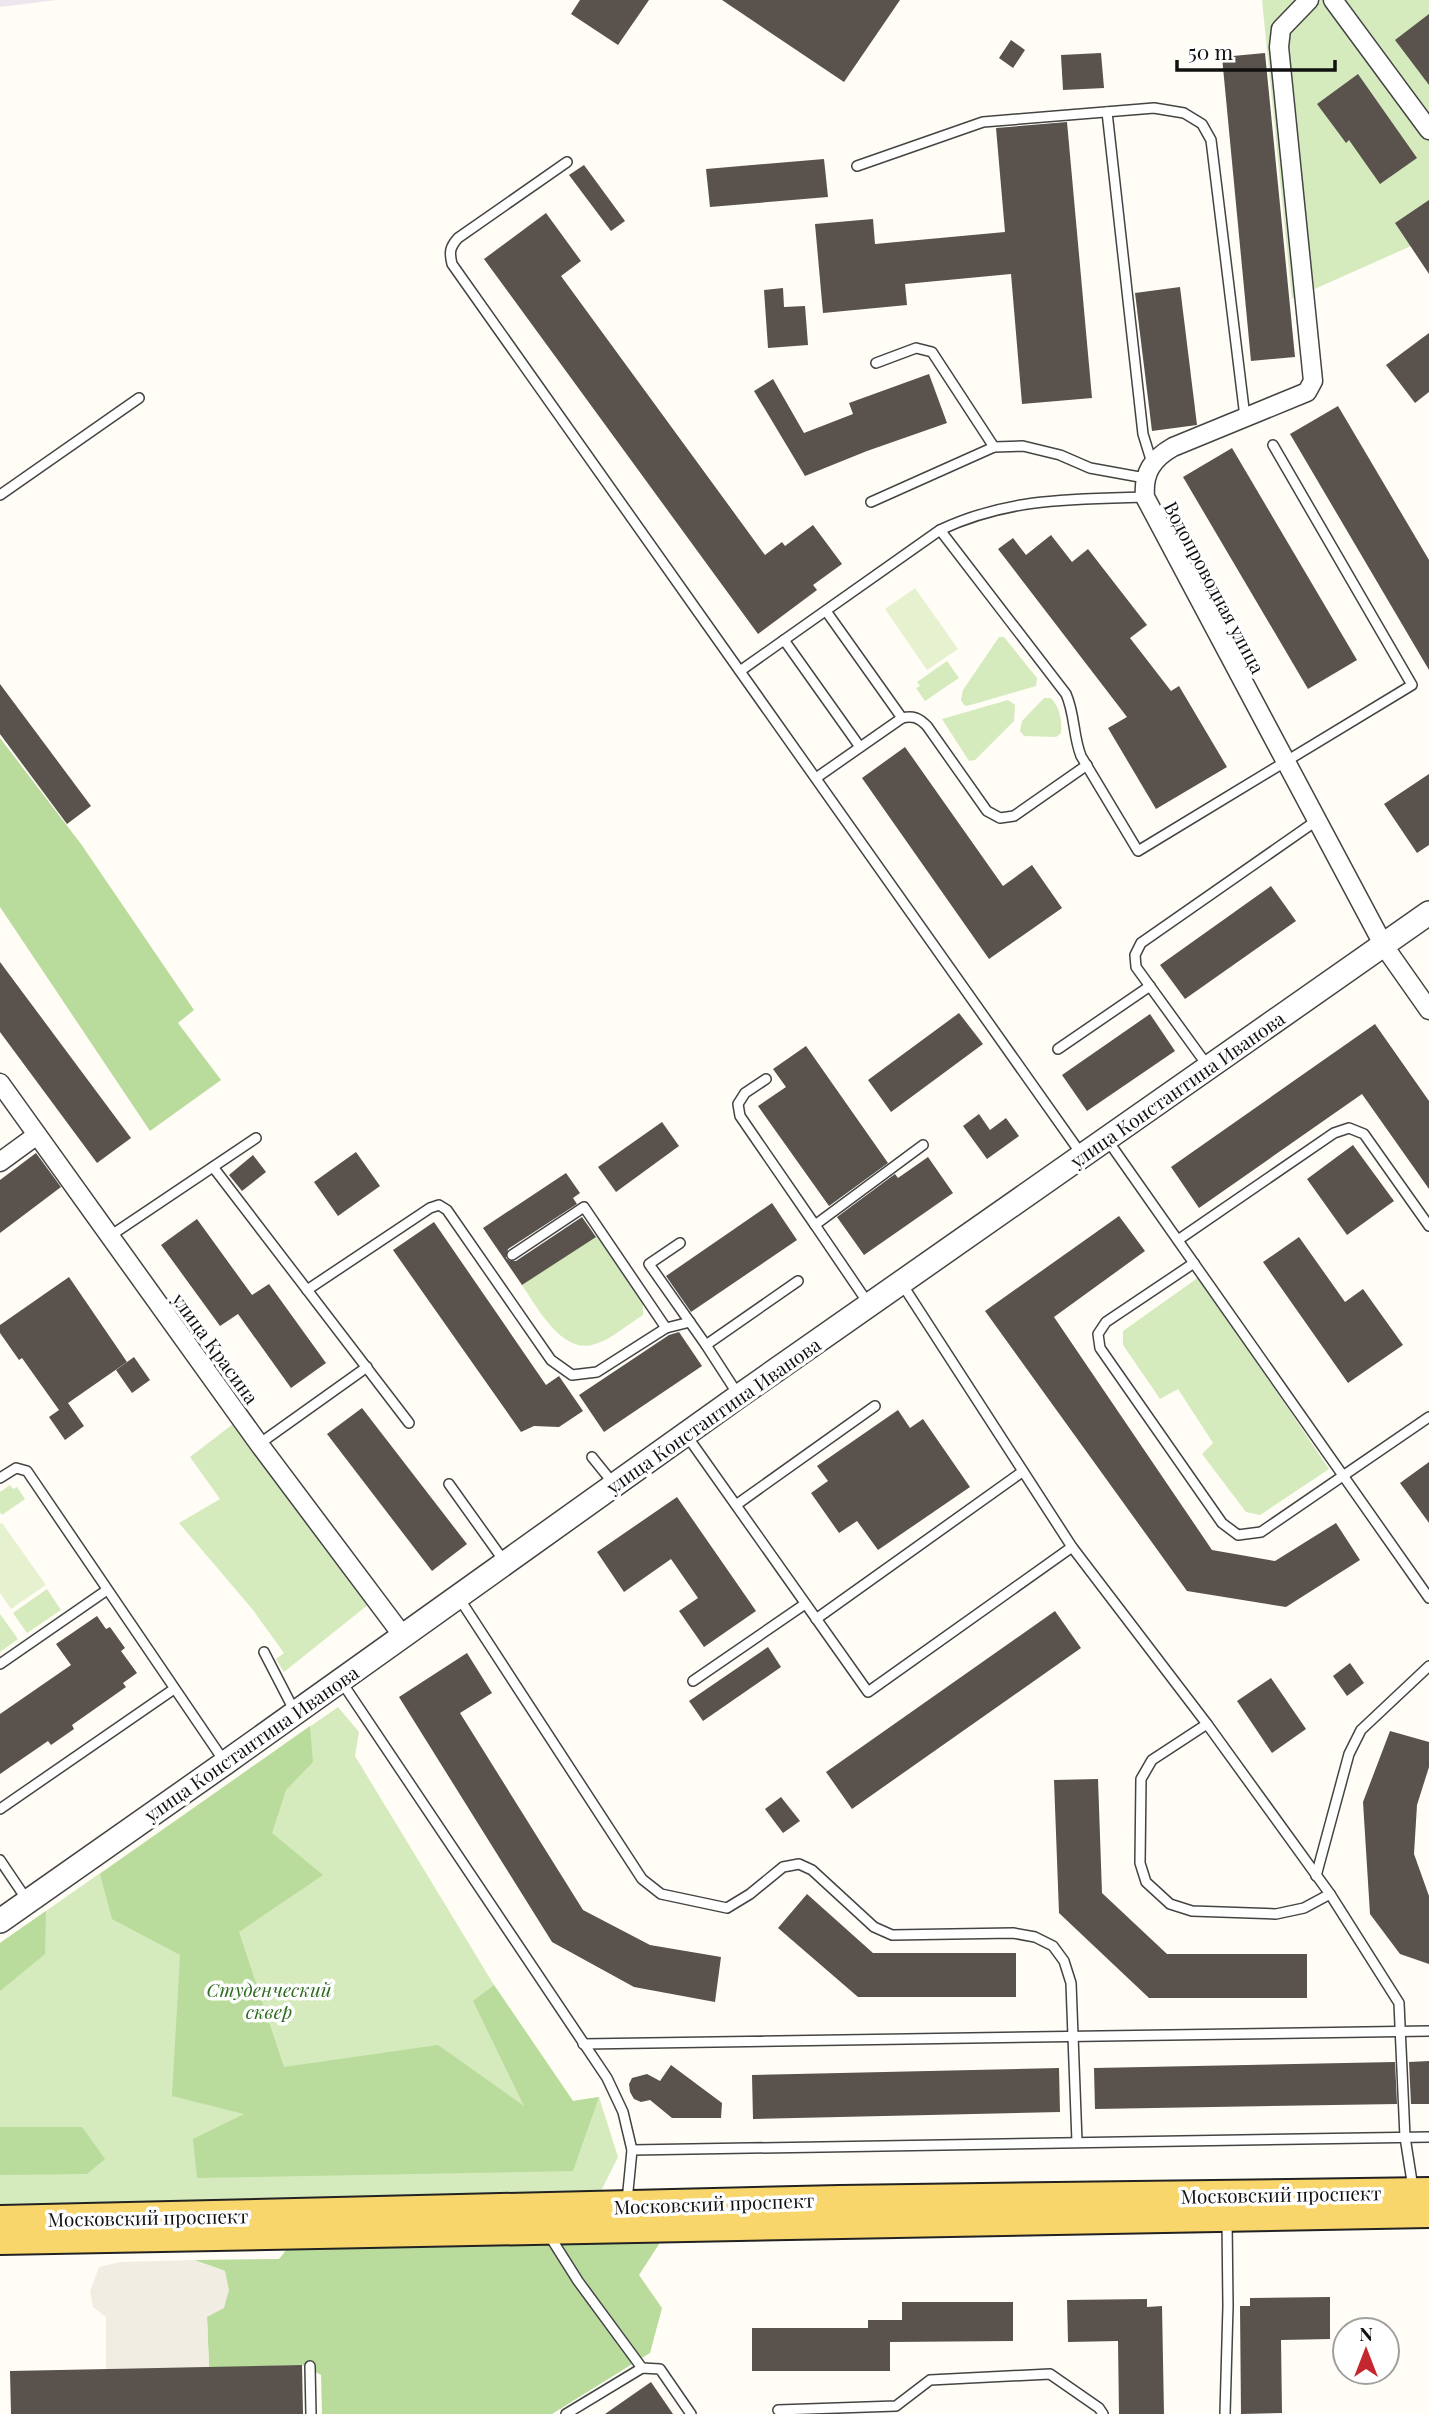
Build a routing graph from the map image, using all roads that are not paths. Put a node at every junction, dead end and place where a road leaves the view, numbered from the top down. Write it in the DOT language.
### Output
graph roads {
  1 [pos="1309,0"];
  2 [pos="1334,0"];
  3 [pos="1107,112"];
  4 [pos="1429,130"];
  5 [pos="567,162"];
  6 [pos="857,166"];
  7 [pos="876,363"];
  8 [pos="139,398"];
  9 [pos="1245,417"];
  10 [pos="1273,445"];
  11 [pos="994,447"];
  12 [pos="1148,470"];
  13 [pos="0,495"];
  14 [pos="1145,498"];
  15 [pos="871,502"];
  16 [pos="940,530"];
  17 [pos="826,611"];
  18 [pos="784,640"];
  19 [pos="740,671"];
  20 [pos="902,718"];
  21 [pos="860,747"];
  22 [pos="1284,761"];
  23 [pos="1087,765"];
  24 [pos="816,778"];
  25 [pos="1317,821"];
  26 [pos="1429,913"];
  27 [pos="1384,946"];
  28 [pos="1150,986"];
  29 [pos="1429,1010"];
  30 [pos="1058,1049"];
  31 [pos="1208,1067"];
  32 [pos="766,1079"];
  33 [pos="0,1083"];
  34 [pos="37,1135"];
  35 [pos="1106,1137"];
  36 [pos="256,1138"];
  37 [pos="923,1145"];
  38 [pos="1082,1154"];
  39 [pos="0,1162"];
  40 [pos="213,1167"];
  41 [pos="815,1225"];
  42 [pos="1429,1226"];
  43 [pos="110,1236"];
  44 [pos="1178,1240"];
  45 [pos="680,1243"];
  46 [pos="512,1255"];
  47 [pos="1194,1263"];
  48 [pos="798,1281"];
  49 [pos="901,1283"];
  50 [pos="307,1290"];
  51 [pos="869,1305"];
  52 [pos="690,1322"];
  53 [pos="666,1328"];
  54 [pos="706,1345"];
  55 [pos="366,1367"];
  56 [pos="739,1396"];
  57 [pos="875,1406"];
  58 [pos="1429,1417"];
  59 [pos="409,1423"];
  60 [pos="686,1435"];
  61 [pos="259,1444"];
  62 [pos="592,1457"];
  63 [pos="1021,1472"];
  64 [pos="1343,1475"];
  65 [pos="0,1478"];
  66 [pos="449,1484"];
  67 [pos="614,1485"];
  68 [pos="736,1505"];
  69 [pos="1072,1547"];
  70 [pos="505,1563"];
  71 [pos="107,1590"];
  72 [pos="458,1596"];
  73 [pos="1429,1598"];
  74 [pos="805,1604"];
  75 [pos="816,1619"];
  76 [pos="402,1636"];
  77 [pos="264,1652"];
  78 [pos="0,1664"];
  79 [pos="1429,1666"];
  80 [pos="341,1679"];
  81 [pos="693,1681"];
  82 [pos="174,1689"];
  83 [pos="295,1712"];
  84 [pos="1207,1724"];
  85 [pos="225,1763"];
  86 [pos="0,1808"];
  87 [pos="0,1860"];
  88 [pos="1316,1876"];
  89 [pos="1330,1894"];
  90 [pos="28,1901"];
  91 [pos="2,1915"];
  92 [pos="1429,2031"];
  93 [pos="1401,2032"];
  94 [pos="1074,2038"];
  95 [pos="583,2044"];
  96 [pos="1405,2137"];
  97 [pos="1429,2137"];
  98 [pos="1077,2142"];
  99 [pos="632,2150"];
  100 [pos="1424,2199"];
  101 [pos="626,2206"];
  102 [pos="1227,2218"];
  103 [pos="0,2220"];
  104 [pos="545,2229"];
  105 [pos="0,2240"];
  106 [pos="310,2365"];
  107 [pos="642,2368"];
  108 [pos="778,2410"];
  109 [pos="311,2414"];
  110 [pos="566,2414"];
  111 [pos="691,2414"];
  112 [pos="1103,2414"];
  113 [pos="1225,2414"];
  1 -- 9 [label="street"];
  2 -- 4 [label="street"];
  3 -- 6 [label="lane"];
  3 -- 9 [label="lane"];
  3 -- 12 [label="lane"];
  5 -- 19 [label="lane"];
  7 -- 11 [label="lane"];
  8 -- 13 [label="lane"];
  9 -- 12 [label="street"];
  10 -- 22 [label="lane"];
  11 -- 12 [label="lane"];
  11 -- 15 [label="lane"];
  12 -- 14 [label="street, Водопроводная улица"];
  14 -- 16 [label="lane"];
  14 -- 22 [label="street, Водопроводная улица"];
  16 -- 17 [label="lane"];
  16 -- 23 [label="lane"];
  17 -- 18 [label="lane"];
  17 -- 20 [label="lane"];
  18 -- 19 [label="lane"];
  18 -- 21 [label="lane"];
  19 -- 24 [label="lane"];
  20 -- 21 [label="lane"];
  20 -- 23 [label="lane"];
  21 -- 24 [label="lane"];
  22 -- 23 [label="lane"];
  22 -- 25 [label="street, Водопроводная улица"];
  24 -- 38 [label="lane"];
  25 -- 27 [label="street, Водопроводная улица"];
  25 -- 28 [label="lane"];
  26 -- 27 [label="street, улица Константина Иванова"];
  27 -- 29 [label="street, Водопроводная улица"];
  27 -- 31 [label="street, улица Константина Иванова"];
  28 -- 30 [label="lane"];
  28 -- 31 [label="lane"];
  31 -- 35 [label="street, улица Константина Иванова"];
  32 -- 41 [label="lane"];
  33 -- 34 [label="street, улица Красина"];
  34 -- 39 [label="street"];
  34 -- 43 [label="street, улица Красина"];
  35 -- 38 [label="street, улица Константина Иванова"];
  35 -- 44 [label="lane"];
  36 -- 40 [label="lane"];
  37 -- 41 [label="lane"];
  38 -- 49 [label="street, улица Константина Иванова"];
  40 -- 43 [label="lane"];
  40 -- 50 [label="lane"];
  41 -- 51 [label="lane"];
  42 -- 44 [label="lane"];
  43 -- 61 [label="street, улица Красина"];
  44 -- 47 [label="lane"];
  45 -- 52 [label="lane"];
  46 -- 53 [label="lane"];
  47 -- 64 [label="lane"];
  47 -- 64 [label="lane"];
  48 -- 54 [label="lane"];
  49 -- 51 [label="street, улица Константина Иванова"];
  49 -- 63 [label="lane"];
  50 -- 53 [label="lane"];
  50 -- 55 [label="lane"];
  51 -- 56 [label="street, улица Константина Иванова"];
  52 -- 53 [label="lane"];
  52 -- 54 [label="lane"];
  54 -- 56 [label="lane"];
  55 -- 59 [label="lane"];
  55 -- 61 [label="lane"];
  56 -- 60 [label="street, улица Константина Иванова"];
  57 -- 68 [label="lane"];
  58 -- 64 [label="lane"];
  60 -- 67 [label="street, улица Константина Иванова"];
  60 -- 68 [label="lane"];
  61 -- 76 [label="street, улица Красина"];
  62 -- 67 [label="lane"];
  63 -- 69 [label="lane"];
  63 -- 75 [label="lane"];
  64 -- 73 [label="lane"];
  65 -- 71 [label="lane"];
  66 -- 70 [label="lane"];
  67 -- 70 [label="street, улица Константина Иванова"];
  68 -- 74 [label="lane"];
  69 -- 75 [label="lane"];
  69 -- 84 [label="lane"];
  70 -- 72 [label="street, улица Константина Иванова"];
  71 -- 78 [label="lane"];
  71 -- 82 [label="lane"];
  72 -- 76 [label="street, улица Константина Иванова"];
  72 -- 94 [label="lane"];
  74 -- 75 [label="lane"];
  74 -- 81 [label="lane"];
  76 -- 80 [label="street, улица Константина Иванова"];
  77 -- 83 [label="lane"];
  79 -- 88 [label="lane"];
  80 -- 83 [label="street, улица Константина Иванова"];
  80 -- 95 [label="lane"];
  82 -- 85 [label="lane"];
  82 -- 86 [label="lane"];
  83 -- 85 [label="street, улица Константина Иванова"];
  84 -- 88 [label="lane"];
  84 -- 89 [label="lane"];
  85 -- 90 [label="street, улица Константина Иванова"];
  87 -- 90 [label="lane"];
  88 -- 89 [label="lane"];
  89 -- 93 [label="lane"];
  90 -- 91 [label="street, улица Константина Иванова"];
  92 -- 93 [label="lane"];
  93 -- 94 [label="lane"];
  93 -- 96 [label="lane"];
  94 -- 95 [label="lane"];
  94 -- 98 [label="lane"];
  95 -- 99 [label="lane"];
  96 -- 97 [label="lane"];
  96 -- 98 [label="lane"];
  96 -- 100 [label="lane"];
  98 -- 99 [label="lane"];
  99 -- 101 [label="lane"];
  100 -- 101 [label="main road, Московский проспект"];
  100 -- 102 [label="main road, Московский проспект"];
  101 -- 103 [label="main road, Московский проспект"];
  102 -- 104 [label="main road, Московский проспект"];
  102 -- 113 [label="lane"];
  104 -- 105 [label="main road, Московский проспект"];
  104 -- 107 [label="lane"];
  106 -- 109 [label="lane"];
  107 -- 110 [label="lane"];
  107 -- 111 [label="lane"];
  108 -- 112 [label="lane"];
}
